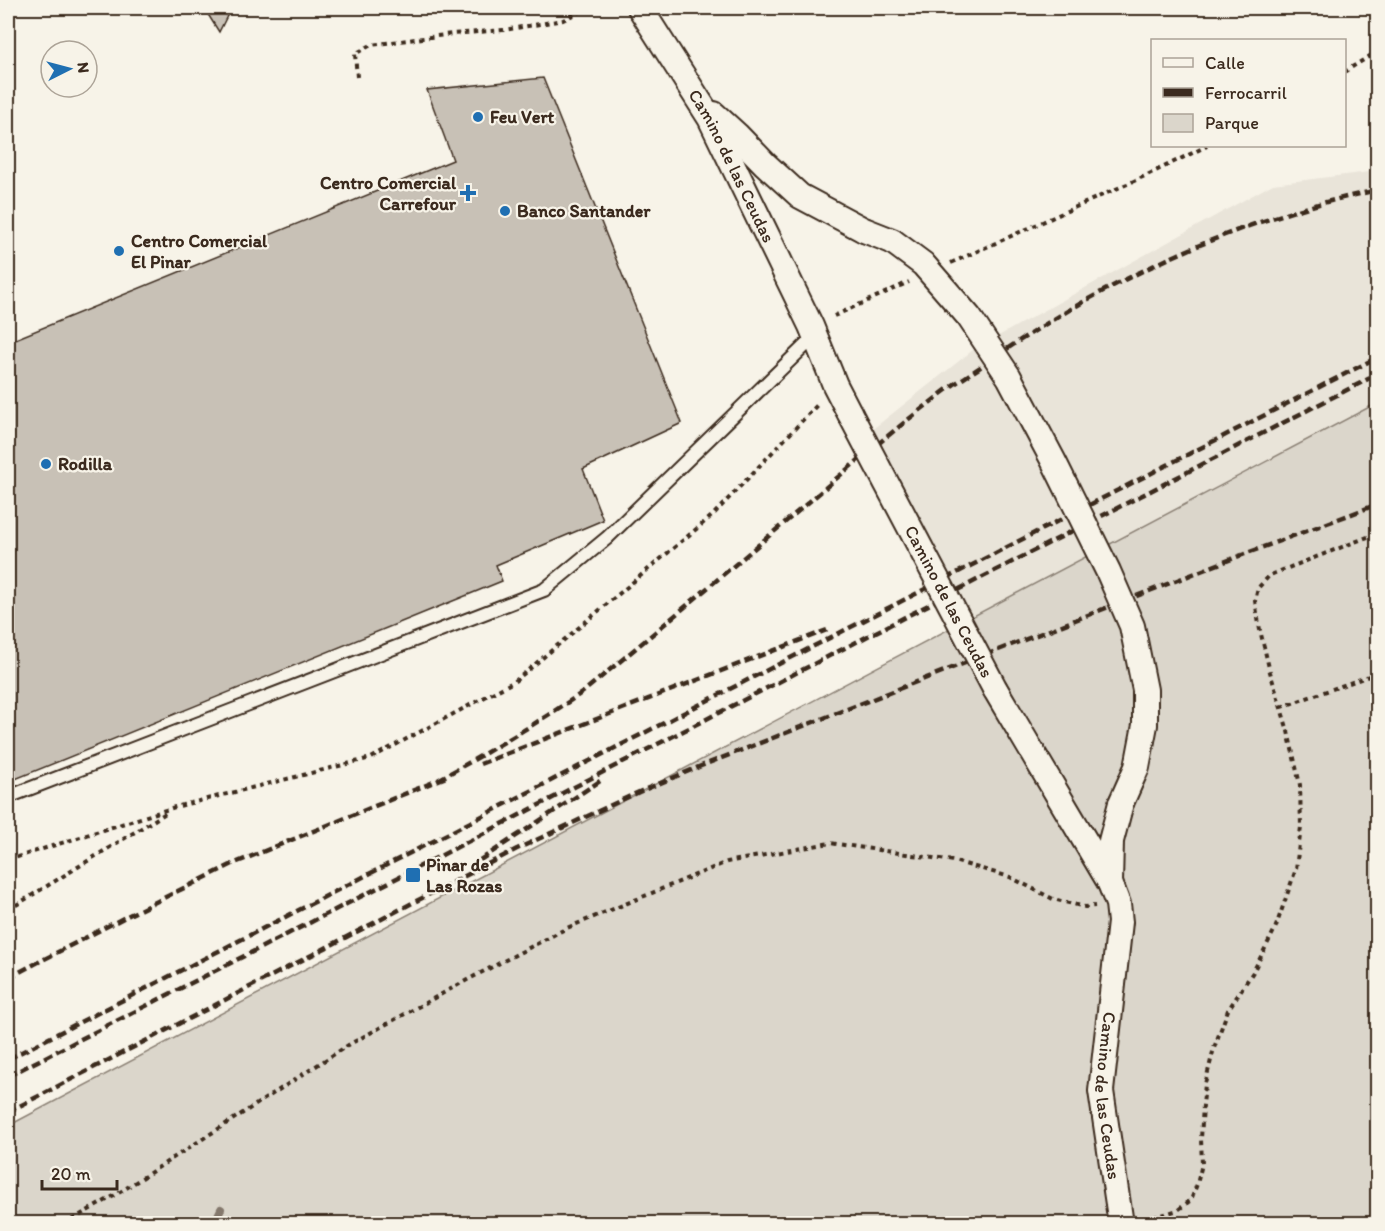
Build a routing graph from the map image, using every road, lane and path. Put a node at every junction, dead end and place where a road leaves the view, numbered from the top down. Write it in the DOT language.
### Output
graph roads {
  1 [pos="587,8"];
  2 [pos="640,8"];
  3 [pos="1377,51"];
  4 [pos="1346,71"];
  5 [pos="357,77"];
  6 [pos="697,98"];
  7 [pos="1205,147"];
  8 [pos="951,263"];
  9 [pos="919,278"];
  10 [pos="813,331"];
  11 [pos="836,385"];
  12 [pos="1377,533"];
  13 [pos="1377,673"];
  14 [pos="1281,707"];
  15 [pos="8,796"];
  16 [pos="175,807"];
  17 [pos="8,860"];
  18 [pos="1114,894"];
  19 [pos="8,910"];
  20 [pos="1121,1221"];
  21 [pos="64,1224"];
  1 -- 5 [label="path"];
  2 -- 6 [label="street, Camino de las Ceudas"];
  3 -- 4 [label="path"];
  6 -- 10 [label="street, Camino de las Ceudas"];
  6 -- 18 [label="street, bridge"];
  7 -- 8 [label="path"];
  9 -- 10 [label="path"];
  10 -- 11 [label="street, Camino de las Ceudas"];
  10 -- 15 [label="lane"];
  11 -- 16 [label="path"];
  11 -- 18 [label="street, Camino de las Ceudas, bridge"];
  12 -- 14 [label="path"];
  13 -- 14 [label="path"];
  14 -- 20 [label="path"];
  16 -- 17 [label="path"];
  16 -- 19 [label="path"];
  18 -- 20 [label="street, Camino de las Ceudas"];
  18 -- 21 [label="path"];
}
